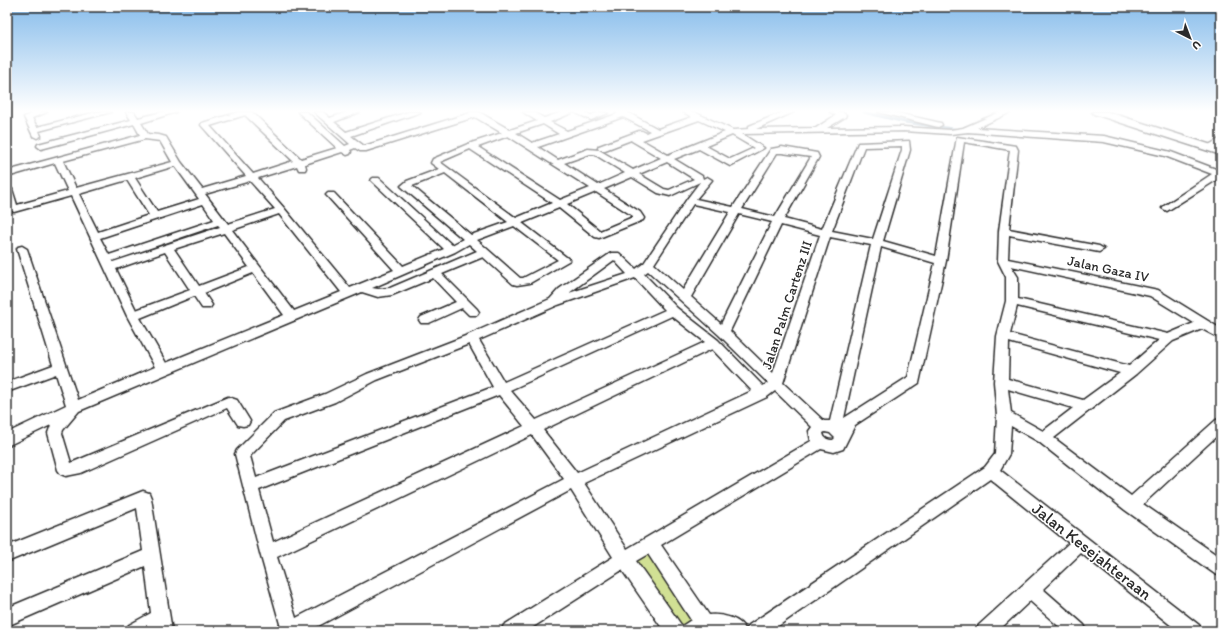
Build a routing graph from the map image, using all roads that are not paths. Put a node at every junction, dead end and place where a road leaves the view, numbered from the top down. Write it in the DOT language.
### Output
graph roads {
  1 [pos="39,142"];
  2 [pos="70,142"];
  3 [pos="123,142"];
  4 [pos="165,142"];
  5 [pos="220,142"];
  6 [pos="277,142"];
  7 [pos="335,142"];
  8 [pos="352,142"];
  9 [pos="389,142"];
  10 [pos="484,142"];
  11 [pos="523,142"];
  12 [pos="543,142"];
  13 [pos="620,142"];
  14 [pos="641,142"];
  15 [pos="710,142"];
  16 [pos="748,142"];
  17 [pos="960,142"];
  18 [pos="977,142"];
  19 [pos="1116,142"];
  20 [pos="1190,142"];
  21 [pos="1220,142"];
  22 [pos="356,145"];
  23 [pos="471,146"];
  24 [pos="531,146"];
  25 [pos="700,146"];
  26 [pos="602,148"];
  27 [pos="1210,148"];
  28 [pos="347,152"];
  29 [pos="1221,152"];
  30 [pos="669,158"];
  31 [pos="58,160"];
  32 [pos="177,163"];
  33 [pos="557,163"];
  34 [pos="301,166"];
  35 [pos="446,170"];
  36 [pos="1220,173"];
  37 [pos="7,174"];
  38 [pos="631,174"];
  39 [pos="129,176"];
  40 [pos="252,177"];
  41 [pos="376,180"];
  42 [pos="708,180"];
  43 [pos="598,188"];
  44 [pos="7,189"];
  45 [pos="74,192"];
  46 [pos="331,195"];
  47 [pos="202,197"];
  48 [pos="690,200"];
  49 [pos="560,204"];
  50 [pos="1167,208"];
  51 [pos="281,210"];
  52 [pos="736,210"];
  53 [pos="155,217"];
  54 [pos="778,221"];
  55 [pos="516,222"];
  56 [pos="224,225"];
  57 [pos="1004,231"];
  58 [pos="826,233"];
  59 [pos="95,236"];
  60 [pos="470,239"];
  61 [pos="877,243"];
  62 [pos="168,248"];
  63 [pos="1099,248"];
  64 [pos="22,249"];
  65 [pos="451,250"];
  66 [pos="483,253"];
  67 [pos="941,261"];
  68 [pos="1003,261"];
  69 [pos="109,263"];
  70 [pos="648,265"];
  71 [pos="256,268"];
  72 [pos="401,271"];
  73 [pos="435,274"];
  74 [pos="635,274"];
  75 [pos="361,288"];
  76 [pos="196,291"];
  77 [pos="348,293"];
  78 [pos="685,297"];
  79 [pos="1012,301"];
  80 [pos="554,302"];
  81 [pos="464,303"];
  82 [pos="206,305"];
  83 [pos="473,312"];
  84 [pos="673,312"];
  85 [pos="133,316"];
  86 [pos="291,316"];
  87 [pos="425,320"];
  88 [pos="1203,324"];
  89 [pos="723,332"];
  90 [pos="1221,335"];
  91 [pos="1003,336"];
  92 [pos="472,338"];
  93 [pos="1169,338"];
  94 [pos="714,343"];
  95 [pos="60,367"];
  96 [pos="163,369"];
  97 [pos="1131,371"];
  98 [pos="1001,382"];
  99 [pos="776,385"];
  100 [pos="7,386"];
  101 [pos="501,389"];
  102 [pos="762,393"];
  103 [pos="1085,406"];
  104 [pos="74,407"];
  105 [pos="1004,416"];
  106 [pos="243,421"];
  107 [pos="1221,424"];
  108 [pos="535,429"];
  109 [pos="829,434"];
  110 [pos="1044,438"];
  111 [pos="7,440"];
  112 [pos="990,471"];
  113 [pos="574,481"];
  114 [pos="252,486"];
  115 [pos="1131,505"];
  116 [pos="1081,542"];
  117 [pos="650,543"];
  118 [pos="268,553"];
  119 [pos="7,554"];
  120 [pos="152,555"];
  121 [pos="624,559"];
  122 [pos="1220,564"];
  123 [pos="1030,589"];
  124 [pos="7,617"];
  125 [pos="162,625"];
  126 [pos="696,628"];
  127 [pos="134,631"];
  128 [pos="291,631"];
  129 [pos="510,631"];
  130 [pos="675,631"];
  131 [pos="737,631"];
  132 [pos="756,631"];
  133 [pos="985,631"];
  134 [pos="1078,631"];
  135 [pos="1193,631"];
  1 -- 2 [label="street"];
  3 -- 31 [label="street"];
  4 -- 32 [label="street"];
  5 -- 40 [label="street"];
  6 -- 34 [label="street"];
  7 -- 28 [label="street"];
  8 -- 22 [label="street"];
  9 -- 22 [label="street"];
  10 -- 23 [label="street"];
  11 -- 24 [label="street"];
  12 -- 24 [label="street"];
  13 -- 26 [label="street"];
  14 -- 30 [label="street"];
  15 -- 25 [label="street"];
  16 -- 25 [label="street"];
  17 -- 67 [label="street"];
  18 -- 57 [label="street"];
  19 -- 36 [label="street"];
  20 -- 27 [label="street"];
  21 -- 27 [label="street"];
  22 -- 28 [label="street"];
  23 -- 35 [label="street"];
  23 -- 49 [label="street"];
  24 -- 33 [label="street"];
  25 -- 30 [label="street"];
  27 -- 29 [label="street"];
  28 -- 34 [label="street"];
  30 -- 38 [label="street"];
  30 -- 38 [label="street"];
  31 -- 37 [label="street"];
  31 -- 45 [label="street"];
  32 -- 39 [label="street"];
  32 -- 47 [label="street"];
  33 -- 38 [label="street"];
  33 -- 43 [label="street"];
  34 -- 40 [label="street"];
  35 -- 55 [label="street"];
  35 -- 60 [label="street"];
  36 -- 50 [label="street"];
  38 -- 43 [label="street"];
  39 -- 45 [label="street"];
  39 -- 53 [label="street"];
  40 -- 47 [label="street"];
  40 -- 51 [label="street"];
  41 -- 65 [label="street"];
  42 -- 48 [label="street"];
  43 -- 49 [label="street"];
  43 -- 49 [label="street"];
  44 -- 45 [label="street"];
  45 -- 59 [label="street"];
  46 -- 72 [label="street"];
  47 -- 53 [label="street"];
  47 -- 56 [label="street"];
  48 -- 52 [label="street"];
  48 -- 70 [label="street"];
  49 -- 55 [label="street"];
  51 -- 56 [label="street"];
  51 -- 77 [label="street"];
  52 -- 54 [label="street"];
  52 -- 54 [label="street"];
  52 -- 78 [label="street"];
  53 -- 59 [label="street"];
  54 -- 58 [label="street"];
  54 -- 89 [label="street"];
  55 -- 60 [label="street"];
  55 -- 66 [label="street"];
  56 -- 62 [label="street"];
  56 -- 69 [label="street"];
  56 -- 71 [label="street"];
  57 -- 63 [label="street"];
  57 -- 68 [label="street"];
  58 -- 61 [label="street"];
  58 -- 61 [label="street, Jalan Palm Cartenz III"];
  58 -- 99 [label="street, Jalan Palm Cartenz III"];
  59 -- 69 [label="street"];
  60 -- 65 [label="street"];
  60 -- 66 [label="street"];
  61 -- 67 [label="street"];
  61 -- 109 [label="street"];
  62 -- 69 [label="street"];
  62 -- 76 [label="street"];
  64 -- 95 [label="street"];
  65 -- 72 [label="street"];
  66 -- 73 [label="street"];
  67 -- 109 [label="street"];
  68 -- 79 [label="street"];
  68 -- 88 [label="street, Jalan Gaza IV"];
  69 -- 85 [label="street"];
  70 -- 74 [label="street"];
  70 -- 78 [label="street"];
  71 -- 76 [label="street"];
  71 -- 86 [label="street"];
  72 -- 75 [label="street"];
  73 -- 75 [label="street"];
  73 -- 81 [label="street"];
  74 -- 80 [label="street"];
  74 -- 80 [label="street"];
  74 -- 84 [label="street"];
  75 -- 77 [label="street"];
  76 -- 82 [label="street"];
  76 -- 85 [label="street"];
  77 -- 86 [label="street"];
  78 -- 89 [label="street"];
  79 -- 91 [label="street"];
  79 -- 93 [label="street"];
  80 -- 92 [label="street"];
  81 -- 83 [label="street"];
  81 -- 87 [label="street"];
  84 -- 94 [label="street"];
  84 -- 101 [label="street"];
  85 -- 96 [label="street"];
  86 -- 96 [label="street"];
  88 -- 90 [label="street, Jalan Gaza IV"];
  88 -- 93 [label="street"];
  89 -- 99 [label="street"];
  91 -- 97 [label="street"];
  91 -- 98 [label="street"];
  92 -- 101 [label="street"];
  92 -- 114 [label="street"];
  93 -- 97 [label="street"];
  94 -- 102 [label="street"];
  94 -- 108 [label="street"];
  95 -- 100 [label="street"];
  95 -- 104 [label="street"];
  96 -- 104 [label="street"];
  97 -- 103 [label="street"];
  98 -- 103 [label="street"];
  98 -- 105 [label="street"];
  99 -- 102 [label="street"];
  99 -- 109 [label="street"];
  101 -- 108 [label="street"];
  101 -- 114 [label="street"];
  102 -- 113 [label="street"];
  103 -- 110 [label="street"];
  104 -- 106 [label="street"];
  104 -- 111 [label="street"];
  105 -- 110 [label="street"];
  105 -- 112 [label="street"];
  107 -- 115 [label="street"];
  108 -- 113 [label="street"];
  108 -- 118 [label="street"];
  109 -- 117 [label="street"];
  110 -- 115 [label="street"];
  112 -- 116 [label="street, Jalan Kesejahteraan"];
  112 -- 132 [label="street"];
  113 -- 121 [label="street"];
  113 -- 128 [label="street"];
  114 -- 118 [label="street"];
  115 -- 122 [label="street"];
  116 -- 123 [label="street"];
  116 -- 135 [label="street, Jalan Kesejahteraan"];
  117 -- 121 [label="street"];
  117 -- 126 [label="street"];
  118 -- 128 [label="street"];
  119 -- 120 [label="street"];
  120 -- 124 [label="street"];
  120 -- 125 [label="street"];
  121 -- 129 [label="street"];
  121 -- 130 [label="street"];
  123 -- 133 [label="street"];
  123 -- 134 [label="street"];
  125 -- 127 [label="street"];
  126 -- 131 [label="street"];
}
